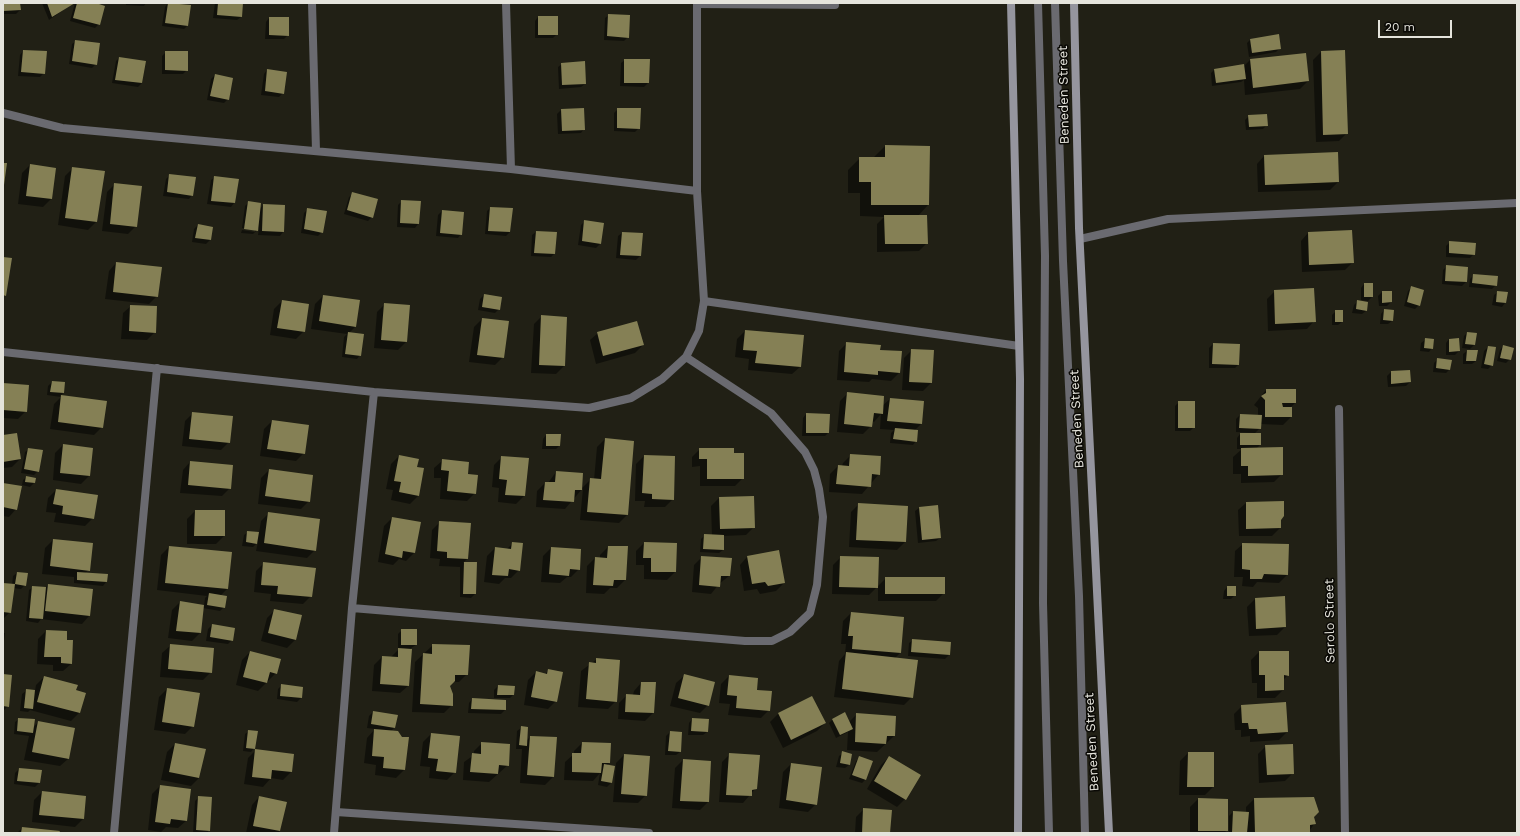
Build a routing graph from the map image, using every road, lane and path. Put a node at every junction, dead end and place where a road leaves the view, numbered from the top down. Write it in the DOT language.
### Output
graph roads {
  1 [pos="312,3"];
  2 [pos="506,3"];
  3 [pos="697,3"];
  4 [pos="1011,3"];
  5 [pos="1038,3"];
  6 [pos="1055,3"];
  7 [pos="1074,3"];
  8 [pos="835,5"];
  9 [pos="3,113"];
  10 [pos="316,151"];
  11 [pos="511,169"];
  12 [pos="697,191"];
  13 [pos="1517,203"];
  14 [pos="1080,238"];
  15 [pos="704,301"];
  16 [pos="1019,346"];
  17 [pos="3,352"];
  18 [pos="686,357"];
  19 [pos="157,368"];
  20 [pos="374,392"];
  21 [pos="1339,408"];
  22 [pos="352,608"];
  23 [pos="336,812"];
  24 [pos="114,833"];
  25 [pos="334,833"];
  26 [pos="649,833"];
  27 [pos="1018,833"];
  28 [pos="1049,833"];
  29 [pos="1086,833"];
  30 [pos="1109,833"];
  31 [pos="1345,833"];
  1 -- 10 [label="street"];
  2 -- 11 [label="street"];
  3 -- 8 [label="street"];
  3 -- 12 [label="street"];
  4 -- 16 [label="main road"];
  5 -- 28 [label="street"];
  6 -- 29 [label="street"];
  7 -- 14 [label="main road, Beneden Street"];
  9 -- 10 [label="street"];
  10 -- 11 [label="street"];
  11 -- 12 [label="street"];
  12 -- 15 [label="street"];
  13 -- 14 [label="street"];
  14 -- 30 [label="main road, Beneden Street"];
  15 -- 16 [label="street"];
  15 -- 18 [label="street"];
  16 -- 27 [label="main road"];
  17 -- 19 [label="street"];
  18 -- 20 [label="street"];
  18 -- 22 [label="street"];
  19 -- 20 [label="street"];
  19 -- 24 [label="street"];
  20 -- 22 [label="street"];
  21 -- 31 [label="street, Serolo Street"];
  22 -- 23 [label="street"];
  23 -- 25 [label="street"];
  23 -- 26 [label="street"];
}
